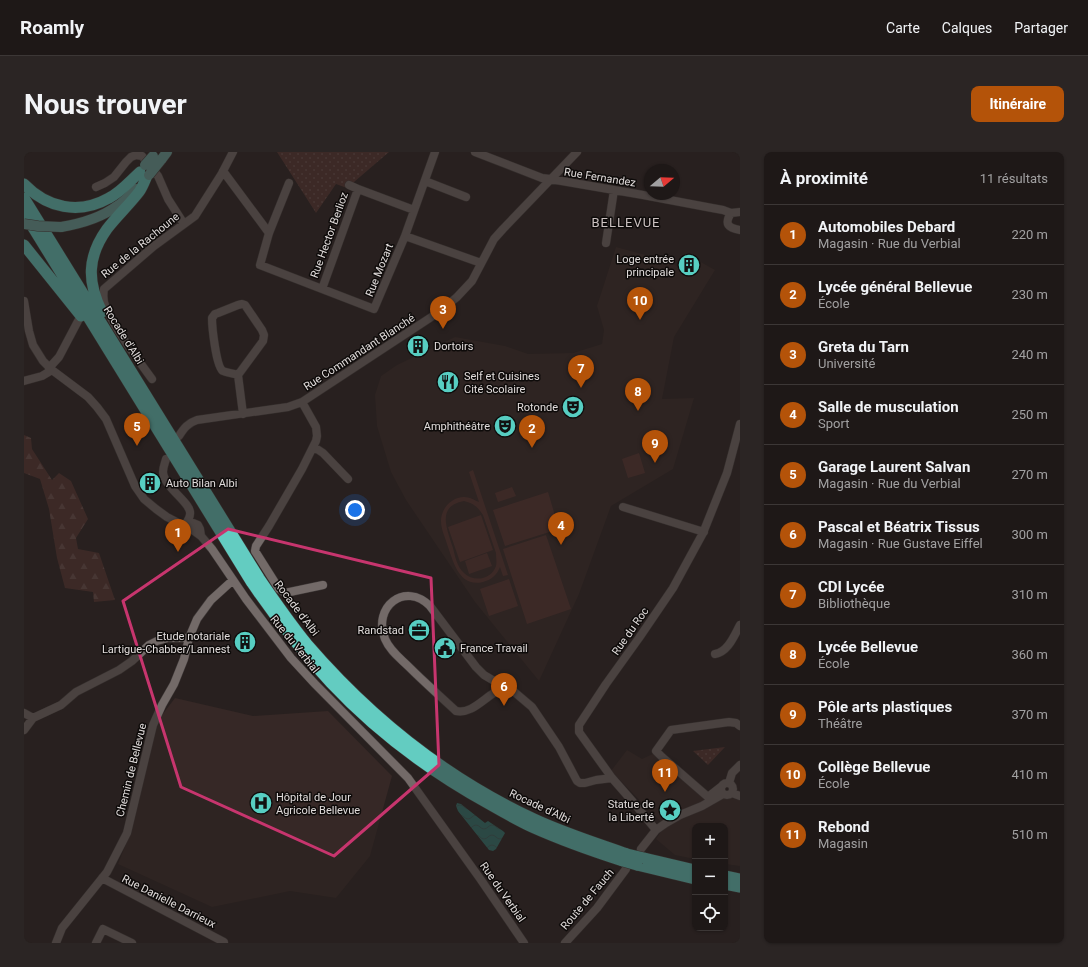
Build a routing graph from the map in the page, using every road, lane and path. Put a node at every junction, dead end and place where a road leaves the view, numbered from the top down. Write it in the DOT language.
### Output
graph roads {
  1 [pos="167,152"];
  2 [pos="233,152"];
  3 [pos="435,152"];
  4 [pos="476,152"];
  5 [pos="577,152"];
  6 [pos="156,156"];
  7 [pos="223,171"];
  8 [pos="145,173"];
  9 [pos="550,180"];
  10 [pos="425,181"];
  11 [pos="289,183"];
  12 [pos="24,184"];
  13 [pos="349,185"];
  14 [pos="96,187"];
  15 [pos="358,189"];
  16 [pos="614,190"];
  17 [pos="466,197"];
  18 [pos="24,198"];
  19 [pos="414,210"];
  20 [pos="740,212"];
  21 [pos="24,213"];
  22 [pos="731,213"];
  23 [pos="24,224"];
  24 [pos="184,224"];
  25 [pos="740,230"];
  26 [pos="269,233"];
  27 [pos="405,236"];
  28 [pos="606,243"];
  29 [pos="24,245"];
  30 [pos="481,263"];
  31 [pos="322,289"];
  32 [pos="24,301"];
  33 [pos="78,322"];
  34 [pos="26,323"];
  35 [pos="103,341"];
  36 [pos="115,344"];
  37 [pos="50,369"];
  38 [pos="238,375"];
  39 [pos="152,379"];
  40 [pos="24,381"];
  41 [pos="302,402"];
  42 [pos="243,414"];
  43 [pos="740,424"];
  44 [pos="179,436"];
  45 [pos="314,447"];
  46 [pos="166,459"];
  47 [pos="348,479"];
  48 [pos="622,507"];
  49 [pos="185,525"];
  50 [pos="704,532"];
  51 [pos="233,580"];
  52 [pos="323,585"];
  53 [pos="740,625"];
  54 [pos="188,638"];
  55 [pos="715,654"];
  56 [pos="506,688"];
  57 [pos="24,713"];
  58 [pos="33,718"];
  59 [pos="740,726"];
  60 [pos="24,730"];
  61 [pos="740,765"];
  62 [pos="612,778"];
  63 [pos="725,788"];
  64 [pos="740,796"];
  65 [pos="708,797"];
  66 [pos="690,810"];
  67 [pos="656,830"];
  68 [pos="641,857"];
  69 [pos="625,861"];
  70 [pos="688,870"];
  71 [pos="728,870"];
  72 [pos="740,871"];
  73 [pos="728,877"];
  74 [pos="102,878"];
  75 [pos="740,879"];
  76 [pos="728,885"];
  77 [pos="740,887"];
  78 [pos="56,943"];
  79 [pos="96,943"];
  80 [pos="132,943"];
  81 [pos="224,943"];
  82 [pos="524,943"];
  83 [pos="565,943"];
  1 -- 6 [label="main road"];
  2 -- 7 [label="street, Rue de la Rachoune"];
  3 -- 10 [label="street"];
  4 -- 9 [label="street, Rue Fernandez"];
  5 -- 9 [label="street, Rue Commandant Blanché"];
  6 -- 8 [label="main road, bridge"];
  7 -- 24 [label="street, Rue de la Rachoune"];
  7 -- 26 [label="street"];
  8 -- 12 [label="highway"];
  8 -- 23 [label="main road, bridge"];
  8 -- 36 [label="highway"];
  9 -- 16 [label="street, Rue Fernandez"];
  9 -- 30 [label="street, Rue Commandant Blanché"];
  10 -- 17 [label="street"];
  10 -- 19 [label="street"];
  11 -- 26 [label="street, Rue Mozart"];
  13 -- 15 [label="street"];
  14 -- 24 [label="street"];
  15 -- 19 [label="street"];
  15 -- 31 [label="street, Rue Hector Berlioz"];
  16 -- 22 [label="street, Rue Fernandez"];
  16 -- 28 [label="street"];
  18 -- 36 [label="highway, Rocade d'Albi"];
  19 -- 27 [label="street"];
  20 -- 22 [label="street, Rue Fernandez"];
  21 -- 35 [label="highway, Rocade d'Albi"];
  22 -- 25 [label="street"];
  24 -- 39 [label="street, Rue de la Rachoune"];
  26 -- 31 [label="street, Rue Mozart"];
  27 -- 30 [label="street, Rue Mozart"];
  27 -- 31 [label="street, Rue Mozart"];
  29 -- 35 [label="highway"];
  30 -- 41 [label="street, Rue Commandant Blanché"];
  32 -- 34 [label="street, Rue du Verbial"];
  33 -- 37 [label="street"];
  34 -- 37 [label="street, Rue du Verbial"];
  35 -- 69 [label="highway, Rocade d'Albi"];
  36 -- 69 [label="highway, Rocade d'Albi"];
  37 -- 40 [label="street"];
  37 -- 49 [label="street, Rue du Verbial"];
  38 -- 38 [label="street"];
  38 -- 42 [label="street"];
  41 -- 42 [label="street, Rue Commandant Blanché"];
  41 -- 45 [label="street"];
  42 -- 44 [label="street, Rue Commandant Blanché"];
  43 -- 50 [label="street, Rue du Roc"];
  45 -- 47 [label="street"];
  45 -- 52 [label="street"];
  46 -- 49 [label="street"];
  48 -- 50 [label="street"];
  49 -- 51 [label="street, Rue du Verbial"];
  50 -- 62 [label="street, Rue du Roc"];
  51 -- 54 [label="street, Chemin de Bellevue"];
  51 -- 82 [label="street, Rue du Verbial"];
  53 -- 55 [label="street"];
  54 -- 58 [label="street"];
  54 -- 74 [label="street, Chemin de Bellevue"];
  56 -- 56 [label="street"];
  56 -- 62 [label="street"];
  57 -- 58 [label="street"];
  58 -- 60 [label="street"];
  59 -- 65 [label="street"];
  61 -- 63 [label="street"];
  62 -- 67 [label="street, Rue du Roc"];
  63 -- 64 [label="street"];
  63 -- 65 [label="street"];
  63 -- 66 [label="street"];
  65 -- 66 [label="street"];
  66 -- 67 [label="street"];
  67 -- 68 [label="street"];
  68 -- 69 [label="highway, Rocade d'Albi, bridge"];
  68 -- 70 [label="highway, Rocade d'Albi"];
  68 -- 70 [label="highway, Rocade d'Albi"];
  69 -- 83 [label="street, Route de Fauch"];
  71 -- 72 [label="highway"];
  73 -- 75 [label="highway"];
  74 -- 78 [label="street, Chemin de Bellevue"];
  74 -- 81 [label="street, Rue Danielle Darrieux"];
  76 -- 77 [label="highway"];
  79 -- 80 [label="street"];
}
